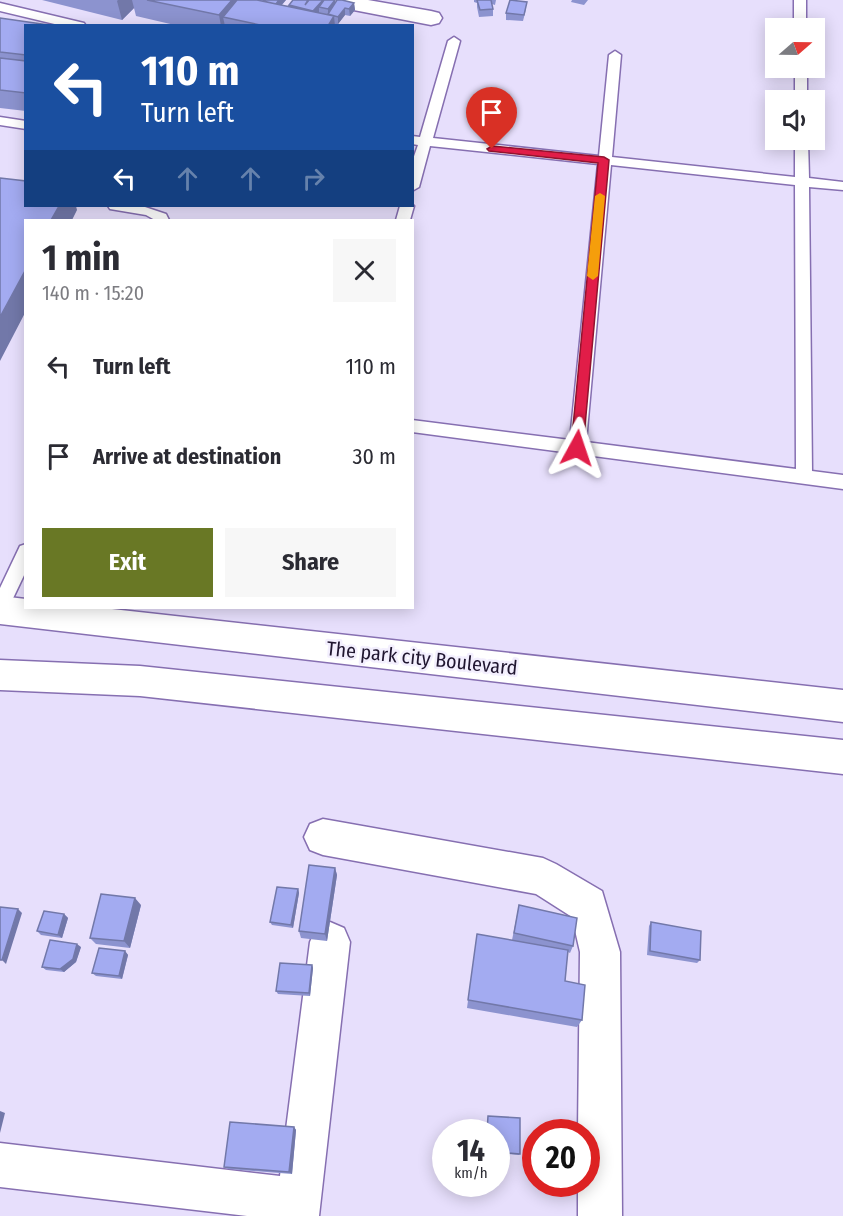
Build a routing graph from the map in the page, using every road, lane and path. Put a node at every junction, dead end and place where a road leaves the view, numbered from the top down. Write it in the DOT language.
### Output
graph roads {
  1 [pos="333,0"];
  2 [pos="800,0"];
  3 [pos="0,7"];
  4 [pos="31,15"];
  5 [pos="0,17"];
  6 [pos="431,18"];
  7 [pos="800,18"];
  8 [pos="71,24"];
  9 [pos="454,41"];
  10 [pos="615,55"];
  11 [pos="0,121"];
  12 [pos="24,125"];
  13 [pos="419,141"];
  14 [pos="802,150"];
  15 [pos="604,160"];
  16 [pos="414,174"];
  17 [pos="802,181"];
  18 [pos="843,186"];
  19 [pos="122,207"];
  20 [pos="162,219"];
  21 [pos="414,426"];
  22 [pos="577,448"];
  23 [pos="804,477"];
  24 [pos="843,482"];
  25 [pos="24,553"];
  26 [pos="8,573"];
  27 [pos="0,609"];
  28 [pos="0,675"];
  29 [pos="843,706"];
  30 [pos="843,757"];
  31 [pos="323,837"];
  32 [pos="330,942"];
  33 [pos="0,1165"];
  34 [pos="298,1208"];
  35 [pos="600,1216"];
  1 -- 6 [label="street"];
  2 -- 7 [label="lane"];
  3 -- 4 [label="lane"];
  4 -- 5 [label="lane"];
  4 -- 8 [label="lane"];
  9 -- 13 [label="lane"];
  10 -- 15 [label="lane"];
  11 -- 12 [label="lane"];
  13 -- 15 [label="lane"];
  13 -- 16 [label="lane"];
  14 -- 17 [label="lane"];
  15 -- 17 [label="lane"];
  15 -- 22 [label="lane"];
  17 -- 18 [label="lane"];
  17 -- 23 [label="lane"];
  19 -- 20 [label="lane"];
  21 -- 22 [label="lane"];
  22 -- 23 [label="lane"];
  23 -- 24 [label="lane"];
  25 -- 26 [label="lane"];
  26 -- 27 [label="lane"];
  27 -- 29 [label="street, The park city Boulevard"];
  28 -- 30 [label="street"];
  31 -- 35 [label="street"];
  32 -- 34 [label="street"];
  33 -- 34 [label="street"];
}
